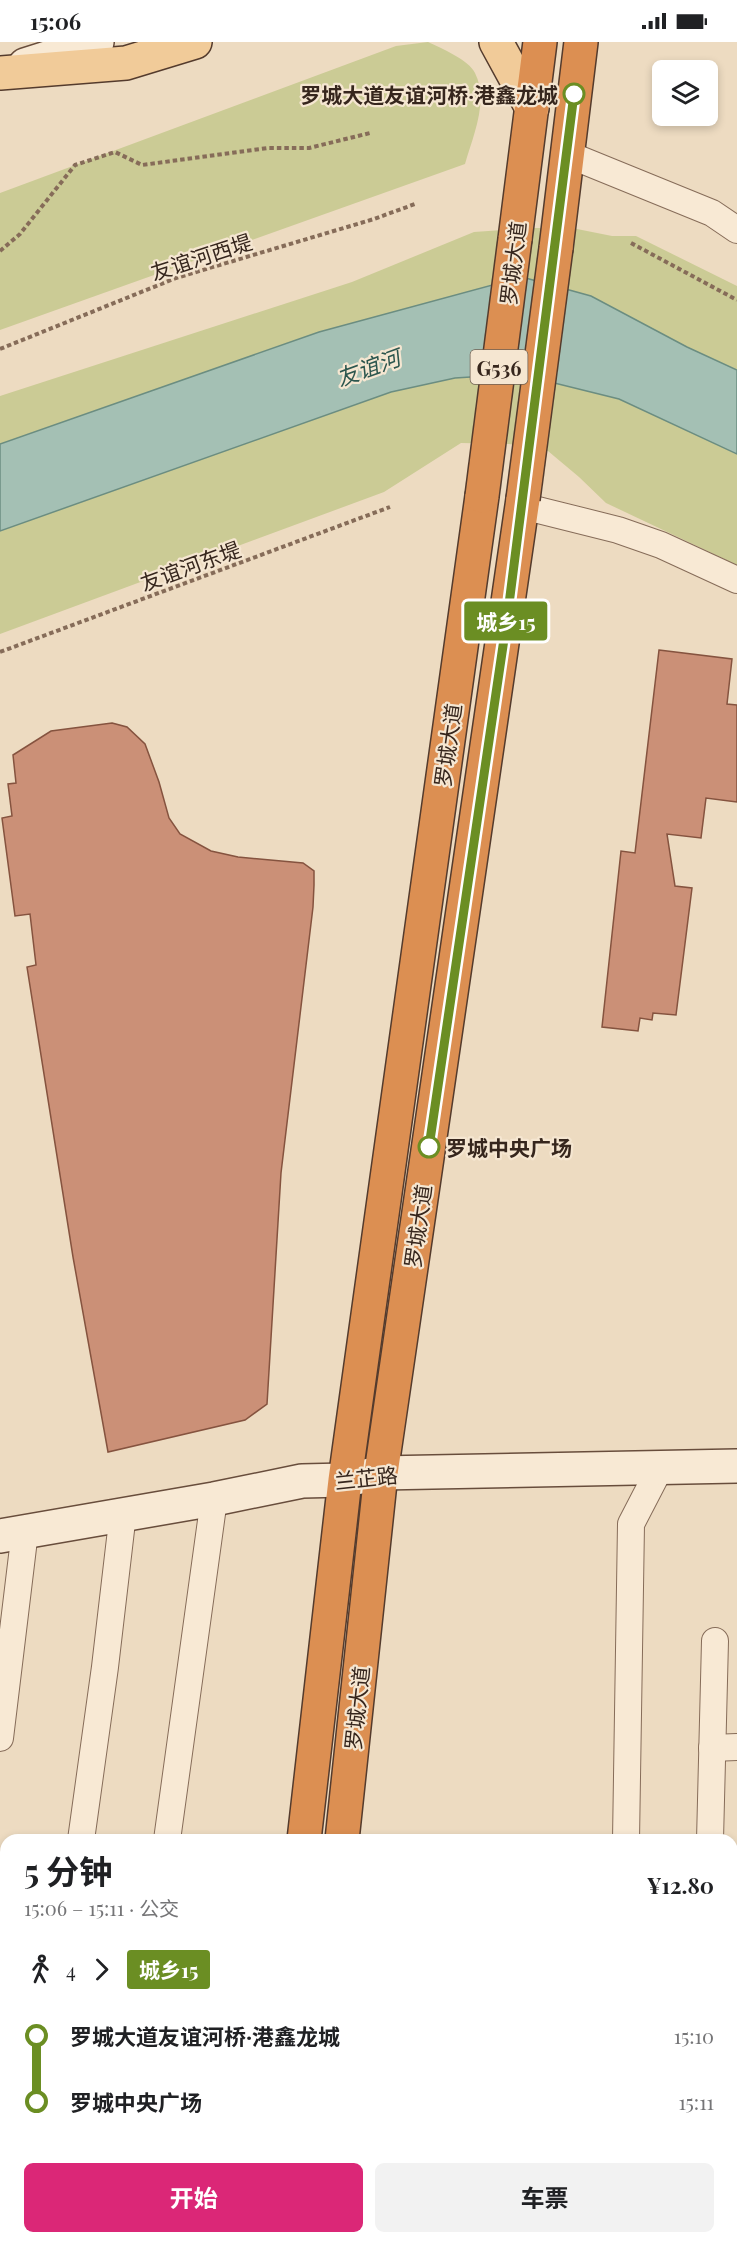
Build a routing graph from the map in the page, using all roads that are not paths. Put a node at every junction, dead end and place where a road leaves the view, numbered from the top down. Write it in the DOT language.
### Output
graph roads {
  1 [pos="97,42"];
  2 [pos="195,42"];
  3 [pos="496,42"];
  4 [pos="540,42"];
  5 [pos="580,42"];
  6 [pos="0,73"];
  7 [pos="532,108"];
  8 [pos="567,154"];
  9 [pos="737,230"];
  10 [pos="522,503"];
  11 [pos="737,580"];
  12 [pos="737,1466"];
  13 [pos="660,1468"];
  14 [pos="381,1473"];
  15 [pos="345,1480"];
  16 [pos="214,1499"];
  17 [pos="123,1513"];
  18 [pos="12,1534"];
  19 [pos="715,1641"];
  20 [pos="0,1738"];
  21 [pos="737,1747"];
  22 [pos="712,1748"];
  23 [pos="82,1834"];
  24 [pos="168,1834"];
  25 [pos="305,1834"];
  26 [pos="343,1834"];
  27 [pos="626,1834"];
  28 [pos="710,1834"];
  1 -- 6 [label="street"];
  2 -- 6 [label="main road"];
  3 -- 7 [label="main road"];
  4 -- 7 [label="highway, 罗城大道 / G536"];
  5 -- 8 [label="highway, 罗城大道 / G536"];
  7 -- 15 [label="highway, 罗城大道 / G536, bridge"];
  8 -- 9 [label="street"];
  8 -- 10 [label="highway, 罗城大道 / G536, bridge"];
  10 -- 11 [label="street"];
  10 -- 14 [label="highway, 罗城大道 / G536"];
  12 -- 13 [label="street, 兰芷路"];
  13 -- 14 [label="street, 兰芷路"];
  13 -- 27 [label="street"];
  14 -- 15 [label="street, 兰芷路"];
  14 -- 26 [label="highway, 罗城大道 / G536"];
  15 -- 16 [label="street, 兰芷路"];
  15 -- 25 [label="highway, 罗城大道 / G536"];
  16 -- 17 [label="street, 兰芷路"];
  16 -- 24 [label="street"];
  17 -- 18 [label="street, 兰芷路"];
  17 -- 23 [label="street"];
  18 -- 20 [label="street"];
  19 -- 22 [label="street"];
  21 -- 22 [label="street"];
  22 -- 28 [label="street"];
}
